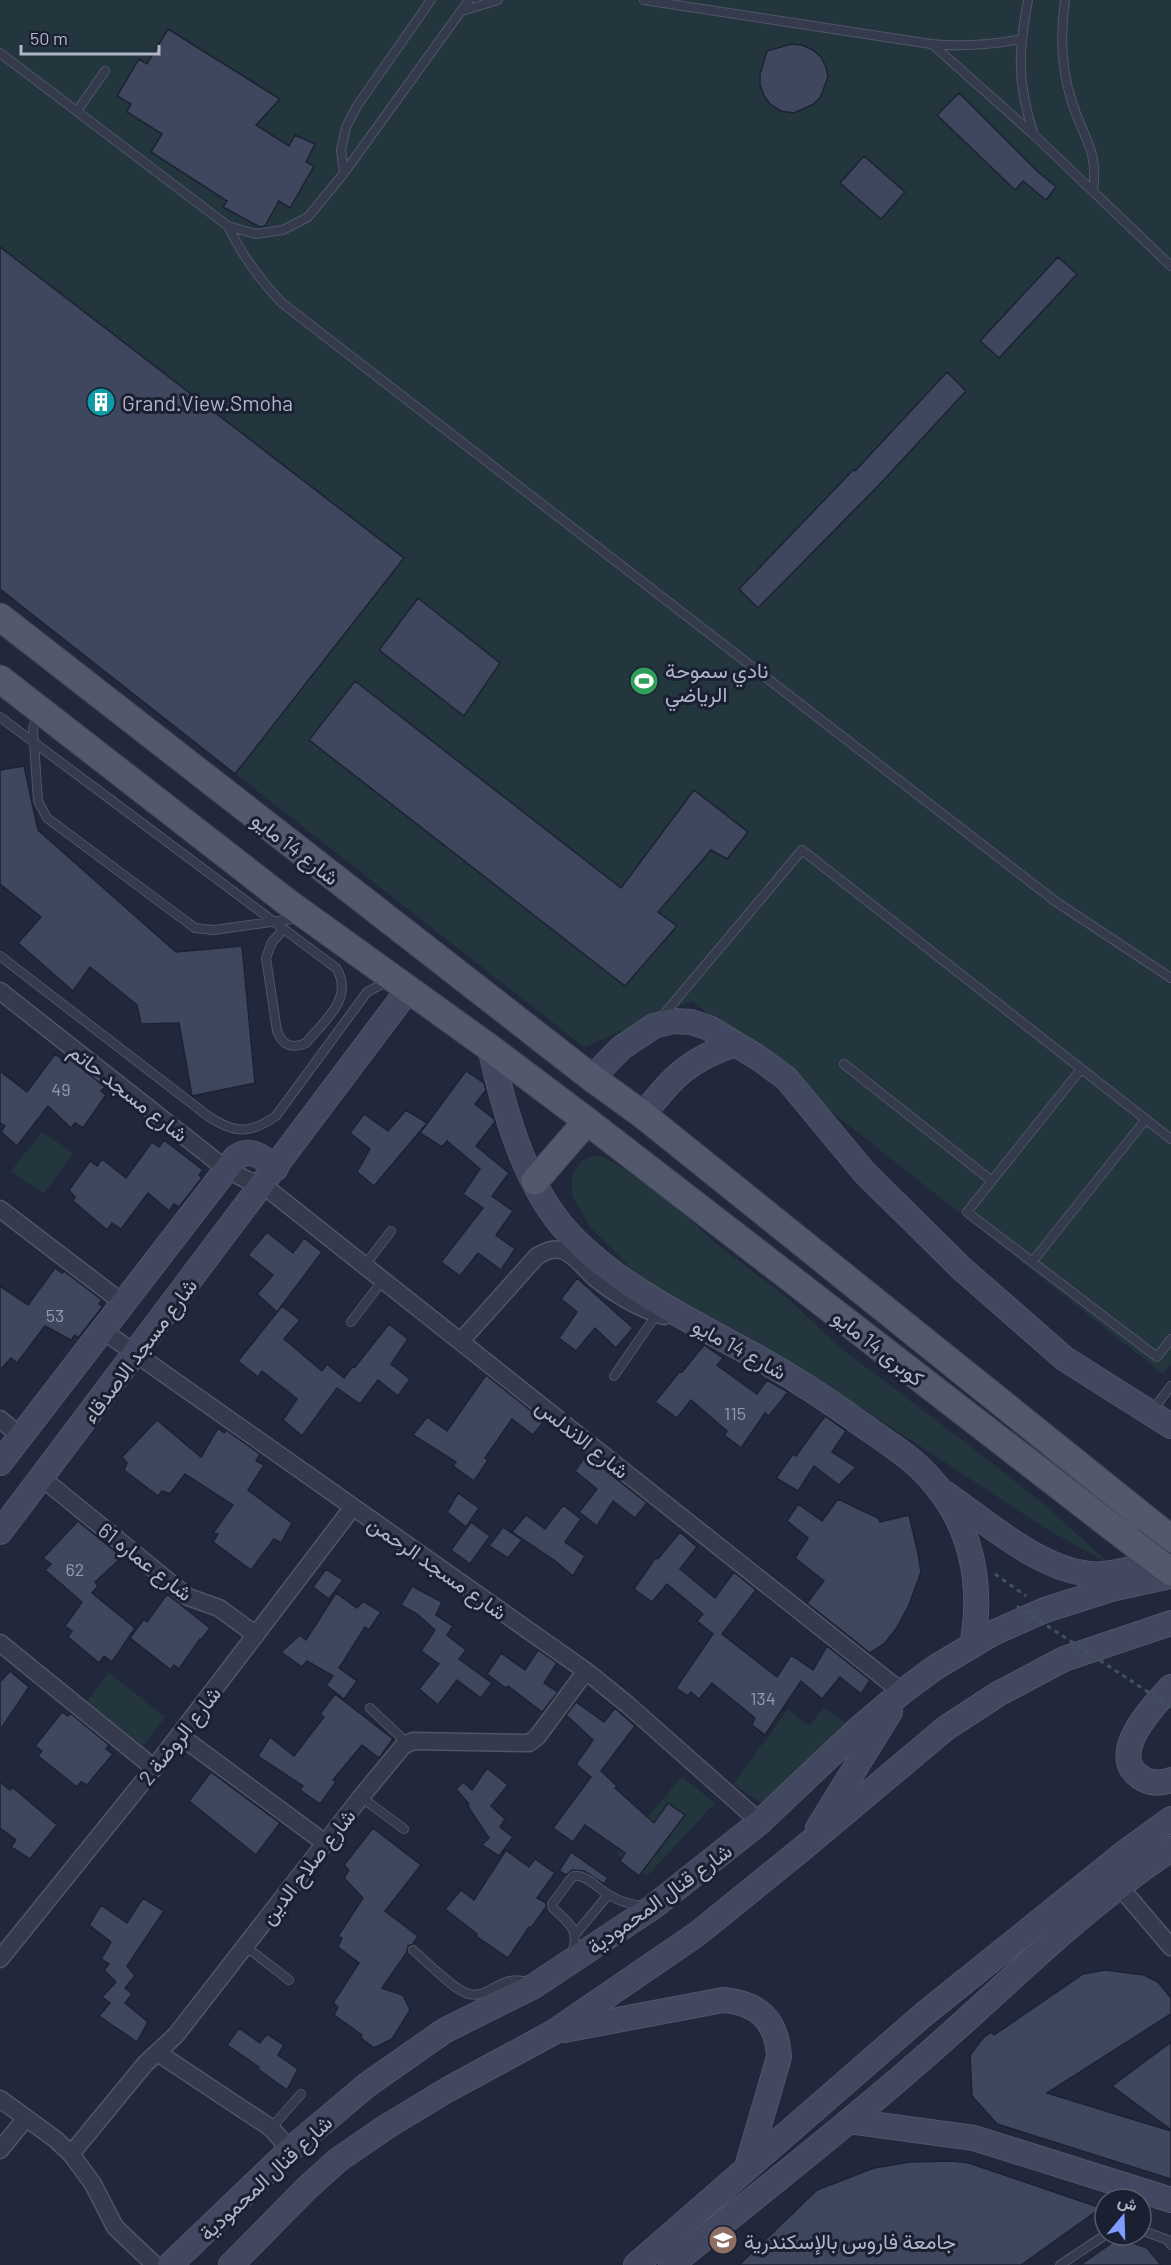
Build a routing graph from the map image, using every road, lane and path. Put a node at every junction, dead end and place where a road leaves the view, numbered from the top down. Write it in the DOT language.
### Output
graph roads {
  1 [pos="431,0"];
  2 [pos="469,0"];
  3 [pos="498,0"];
  4 [pos="644,0"];
  5 [pos="1028,0"];
  6 [pos="1065,0"];
  7 [pos="670,2"];
  8 [pos="462,11"];
  9 [pos="1022,39"];
  10 [pos="931,44"];
  11 [pos="0,53"];
  12 [pos="105,71"];
  13 [pos="77,111"];
  14 [pos="1035,135"];
  15 [pos="344,173"];
  16 [pos="1093,191"];
  17 [pos="228,226"];
  18 [pos="1171,266"];
  19 [pos="0,617"];
  20 [pos="0,680"];
  21 [pos="39,710"];
  22 [pos="0,717"];
  23 [pos="34,742"];
  24 [pos="274,922"];
  25 [pos="295,923"];
  26 [pos="0,956"];
  27 [pos="1171,978"];
  28 [pos="400,985"];
  29 [pos="0,991"];
  30 [pos="654,1026"];
  31 [pos="735,1044"];
  32 [pos="490,1048"];
  33 [pos="844,1064"];
  34 [pos="1081,1069"];
  35 [pos="592,1078"];
  36 [pos="643,1115"];
  37 [pos="1146,1119"];
  38 [pos="587,1121"];
  39 [pos="1171,1139"];
  40 [pos="226,1169"];
  41 [pos="270,1176"];
  42 [pos="535,1181"];
  43 [pos="992,1181"];
  44 [pos="0,1209"];
  45 [pos="391,1231"];
  46 [pos="1032,1262"];
  47 [pos="365,1265"];
  48 [pos="384,1280"];
  49 [pos="123,1303"];
  50 [pos="657,1314"];
  51 [pos="351,1322"];
  52 [pos="700,1327"];
  53 [pos="102,1330"];
  54 [pos="1171,1339"];
  55 [pos="461,1341"];
  56 [pos="136,1354"];
  57 [pos="614,1376"];
  58 [pos="1171,1386"];
  59 [pos="1149,1413"];
  60 [pos="0,1419"];
  61 [pos="1171,1426"];
  62 [pos="20,1436"];
  63 [pos="0,1462"];
  64 [pos="42,1478"];
  65 [pos="939,1490"];
  66 [pos="352,1507"];
  67 [pos="1138,1529"];
  68 [pos="0,1532"];
  69 [pos="1171,1539"];
  70 [pos="972,1557"];
  71 [pos="1171,1562"];
  72 [pos="1171,1574"];
  73 [pos="1017,1606"];
  74 [pos="1045,1610"];
  75 [pos="1171,1623"];
  76 [pos="256,1635"];
  77 [pos="0,1643"];
  78 [pos="972,1645"];
  79 [pos="586,1671"];
  80 [pos="1171,1687"];
  81 [pos="902,1692"];
  82 [pos="1171,1707"];
  83 [pos="370,1708"];
  84 [pos="179,1735"];
  85 [pos="407,1743"];
  86 [pos="154,1768"];
  87 [pos="1171,1780"];
  88 [pos="361,1797"];
  89 [pos="1171,1819"];
  90 [pos="760,1822"];
  91 [pos="404,1829"];
  92 [pos="325,1843"];
  93 [pos="809,1844"];
  94 [pos="1171,1849"];
  95 [pos="1120,1887"];
  96 [pos="608,1895"];
  97 [pos="653,1907"];
  98 [pos="574,1936"];
  99 [pos="245,1946"];
  100 [pos="1171,1947"];
  101 [pos="413,1950"];
  102 [pos="0,1959"];
  103 [pos="562,1968"];
  104 [pos="289,1980"];
  105 [pos="534,1986"];
  106 [pos="554,2032"];
  107 [pos="158,2053"];
  108 [pos="301,2094"];
  109 [pos="0,2099"];
  110 [pos="26,2118"];
  111 [pos="849,2121"];
  112 [pos="271,2128"];
  113 [pos="0,2150"];
  114 [pos="290,2150"];
  115 [pos="71,2154"];
  116 [pos="747,2167"];
  117 [pos="1171,2200"];
  118 [pos="1153,2234"];
  119 [pos="1093,2243"];
  120 [pos="1171,2245"];
  121 [pos="155,2265"];
  122 [pos="170,2265"];
  123 [pos="231,2265"];
  124 [pos="636,2265"];
  125 [pos="671,2265"];
  126 [pos="1060,2265"];
  1 -- 15 [label="lane"];
  2 -- 8 [label="lane"];
  3 -- 8 [label="lane"];
  4 -- 7 [label="lane"];
  5 -- 9 [label="lane"];
  6 -- 16 [label="lane"];
  7 -- 10 [label="lane"];
  8 -- 15 [label="lane"];
  9 -- 10 [label="lane"];
  9 -- 14 [label="lane"];
  10 -- 14 [label="lane"];
  11 -- 13 [label="lane"];
  12 -- 13 [label="lane"];
  13 -- 17 [label="lane"];
  14 -- 16 [label="lane"];
  15 -- 17 [label="lane"];
  16 -- 18 [label="lane"];
  17 -- 27 [label="lane"];
  19 -- 35 [label="main road, شارع 14 مايو"];
  20 -- 21 [label="main road"];
  21 -- 23 [label="lane"];
  21 -- 25 [label="main road"];
  22 -- 23 [label="lane"];
  23 -- 24 [label="lane"];
  23 -- 24 [label="lane"];
  24 -- 25 [label="lane"];
  24 -- 25 [label="lane"];
  25 -- 25 [label="lane"];
  25 -- 28 [label="main road"];
  26 -- 28 [label="lane"];
  28 -- 32 [label="main road"];
  28 -- 41 [label="main road, شارع مسجد الاصدقاء"];
  29 -- 40 [label="street, شارع مسجد حاتم"];
  30 -- 31 [label="main road"];
  30 -- 34 [label="lane"];
  30 -- 35 [label="main road"];
  31 -- 36 [label="main road"];
  31 -- 59 [label="main road"];
  32 -- 38 [label="main road"];
  32 -- 42 [label="main road, شارع 14 مايو"];
  33 -- 43 [label="lane"];
  34 -- 37 [label="lane"];
  34 -- 43 [label="lane"];
  35 -- 36 [label="main road, شارع 14 مايو"];
  36 -- 67 [label="main road, كوبرى 14 مايو"];
  37 -- 39 [label="lane"];
  37 -- 46 [label="lane"];
  38 -- 42 [label="main road"];
  38 -- 67 [label="main road, كوبرى 14 مايو"];
  40 -- 41 [label="main road, شارع مسجد الاصدقاء"];
  40 -- 49 [label="main road, شارع مسجد الاصدقاء"];
  41 -- 47 [label="street, شارع الاندلس"];
  41 -- 56 [label="main road, شارع مسجد الاصدقاء"];
  42 -- 52 [label="main road, شارع 14 مايو"];
  43 -- 46 [label="lane"];
  44 -- 49 [label="street"];
  45 -- 47 [label="lane"];
  46 -- 54 [label="lane"];
  47 -- 48 [label="street, شارع الاندلس"];
  48 -- 51 [label="lane"];
  48 -- 55 [label="street, شارع الاندلس"];
  49 -- 53 [label="main road, شارع مسجد الاصدقاء"];
  50 -- 52 [label="street"];
  50 -- 55 [label="street"];
  50 -- 57 [label="lane"];
  52 -- 65 [label="main road, شارع 14 مايو"];
  53 -- 56 [label="street, شارع مسجد الرحمن"];
  53 -- 62 [label="main road, شارع مسجد الاصدقاء"];
  55 -- 81 [label="street, شارع الاندلس"];
  56 -- 64 [label="main road, شارع مسجد الاصدقاء"];
  56 -- 66 [label="street, شارع مسجد الرحمن"];
  58 -- 59 [label="lane"];
  59 -- 61 [label="main road"];
  60 -- 62 [label="street"];
  62 -- 63 [label="main road, شارع مسجد الاصدقاء"];
  64 -- 68 [label="main road, شارع مسجد الاصدقاء"];
  64 -- 76 [label="street, شارع عماره 61"];
  65 -- 70 [label="main road, شارع 14 مايو"];
  65 -- 71 [label="main road"];
  66 -- 76 [label="street, شارع الروضة 2"];
  66 -- 79 [label="street, شارع مسجد الرحمن"];
  67 -- 69 [label="main road, كوبرى 14 مايو"];
  67 -- 72 [label="main road, كوبرى 14 مايو, bridge"];
  70 -- 74 [label="path"];
  70 -- 78 [label="main road, شارع 14 مايو"];
  72 -- 74 [label="main road, شارع قنال المحمودية"];
  73 -- 82 [label="path, bridge"];
  74 -- 78 [label="main road, شارع قنال المحمودية"];
  75 -- 93 [label="main road, شارع قنال المحمودية"];
  76 -- 84 [label="street, شارع الروضة 2"];
  77 -- 86 [label="street"];
  78 -- 81 [label="main road, شارع قنال المحمودية"];
  79 -- 85 [label="street"];
  79 -- 90 [label="street, شارع مسجد الرحمن"];
  80 -- 87 [label="main road"];
  81 -- 90 [label="main road, شارع قنال المحمودية"];
  81 -- 93 [label="main road"];
  83 -- 85 [label="lane"];
  84 -- 86 [label="street, شارع الروضة 2"];
  84 -- 92 [label="street"];
  85 -- 88 [label="street, شارع صلاح الدين"];
  86 -- 102 [label="street, شارع الروضة 2"];
  88 -- 91 [label="lane"];
  88 -- 92 [label="street, شارع صلاح الدين"];
  89 -- 116 [label="main road"];
  90 -- 97 [label="main road, شارع قنال المحمودية"];
  92 -- 99 [label="street, شارع صلاح الدين"];
  93 -- 106 [label="main road, شارع قنال المحمودية"];
  94 -- 95 [label="main road"];
  95 -- 100 [label="street"];
  95 -- 111 [label="main road"];
  96 -- 97 [label="lane"];
  96 -- 98 [label="lane"];
  96 -- 98 [label="lane"];
  97 -- 103 [label="main road, شارع قنال المحمودية"];
  98 -- 103 [label="lane"];
  99 -- 104 [label="lane"];
  99 -- 107 [label="street, شارع صلاح الدين"];
  101 -- 105 [label="lane"];
  103 -- 105 [label="main road, شارع قنال المحمودية"];
  105 -- 114 [label="main road, شارع قنال المحمودية"];
  106 -- 116 [label="main road"];
  106 -- 123 [label="main road, شارع قنال المحمودية"];
  107 -- 112 [label="street"];
  107 -- 115 [label="street, شارع صلاح الدين"];
  108 -- 112 [label="lane"];
  109 -- 110 [label="street"];
  110 -- 113 [label="street"];
  110 -- 115 [label="street"];
  111 -- 117 [label="main road"];
  111 -- 125 [label="main road"];
  112 -- 114 [label="street"];
  114 -- 122 [label="main road, شارع قنال المحمودية"];
  115 -- 121 [label="street"];
  116 -- 124 [label="main road"];
  118 -- 120 [label="lane"];
  119 -- 126 [label="lane"];
}
